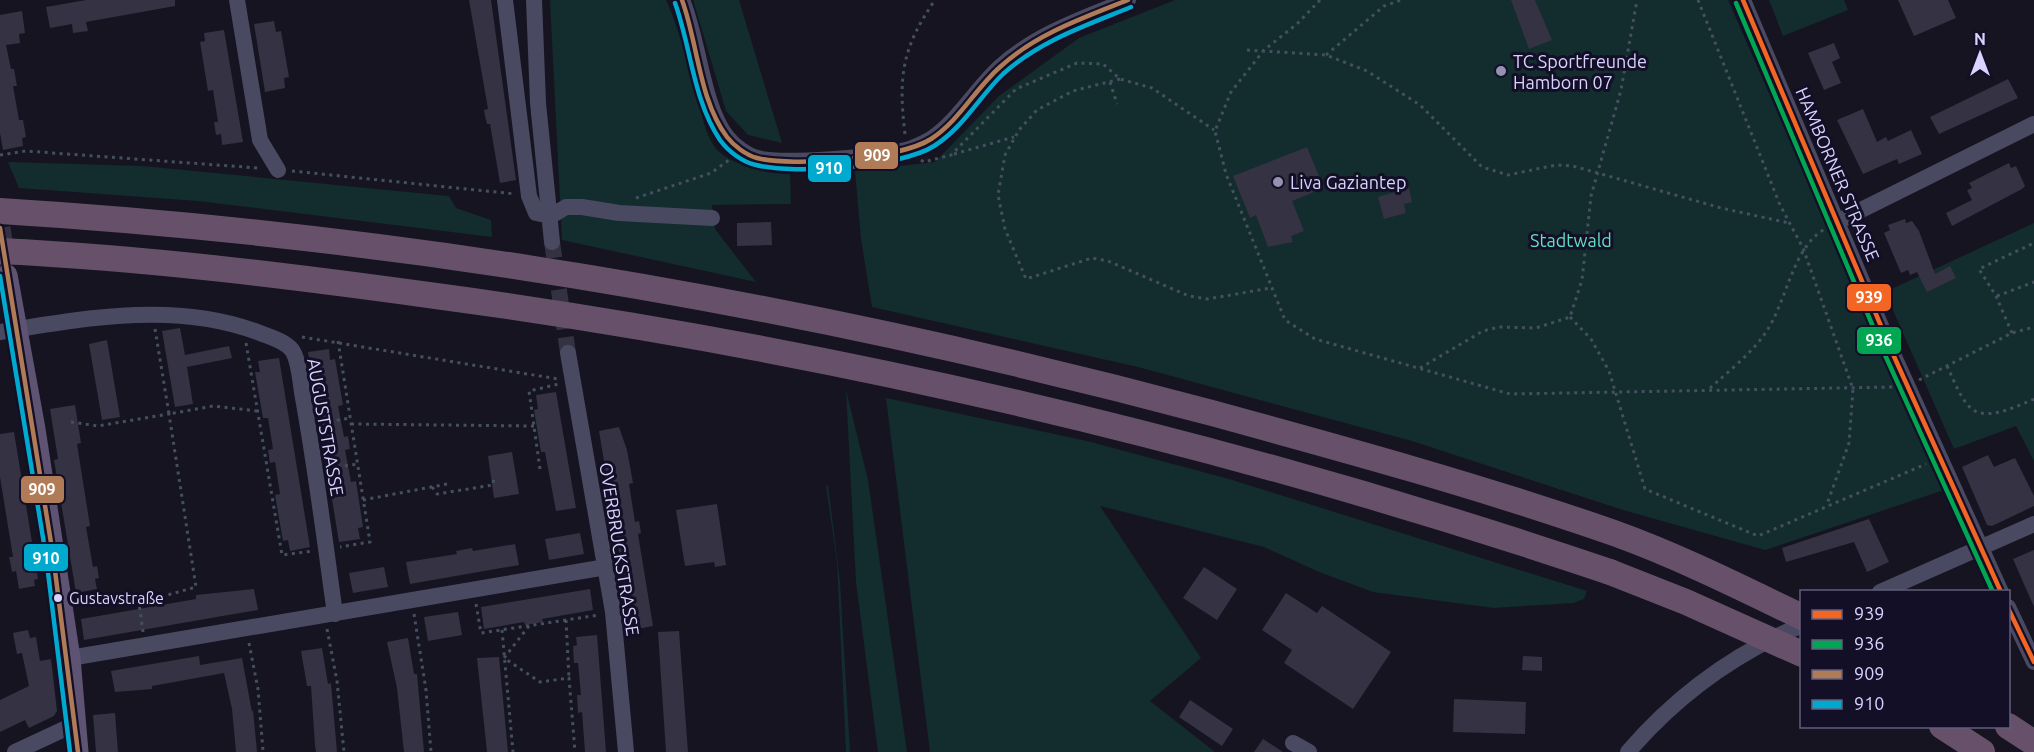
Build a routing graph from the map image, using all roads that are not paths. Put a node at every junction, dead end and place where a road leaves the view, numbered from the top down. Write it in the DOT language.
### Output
graph roads {
  1 [pos="237,0"];
  2 [pos="505,0"];
  3 [pos="534,0"];
  4 [pos="682,0"];
  5 [pos="1128,0"];
  6 [pos="1743,0"];
  7 [pos="2034,124"];
  8 [pos="278,170"];
  9 [pos="0,211"];
  10 [pos="551,216"];
  11 [pos="712,218"];
  12 [pos="1837,222"];
  13 [pos="552,242"];
  14 [pos="0,251"];
  15 [pos="7,275"];
  16 [pos="8,331"];
  17 [pos="568,353"];
  18 [pos="2034,524"];
  19 [pos="1982,549"];
  20 [pos="606,567"];
  21 [pos="1883,590"];
  22 [pos="2001,590"];
  23 [pos="2010,611"];
  24 [pos="330,615"];
  25 [pos="1800,615"];
  26 [pos="1800,626"];
  27 [pos="1800,653"];
  28 [pos="70,658"];
  29 [pos="2034,662"];
  30 [pos="2010,721"];
  31 [pos="75,724"];
  32 [pos="2010,727"];
  33 [pos="1945,728"];
  34 [pos="2034,729"];
  35 [pos="1293,743"];
  36 [pos="2034,743"];
  37 [pos="15,752"];
  38 [pos="78,752"];
  39 [pos="626,752"];
  40 [pos="1309,752"];
  41 [pos="1628,752"];
  42 [pos="1982,752"];
  1 -- 8 [label="street"];
  2 -- 10 [label="street"];
  3 -- 10 [label="street"];
  4 -- 5 [label="street"];
  6 -- 12 [label="street, HAMBORNER STRASSE"];
  7 -- 12 [label="street"];
  9 -- 25 [label="highway"];
  10 -- 11 [label="street"];
  10 -- 13 [label="street"];
  12 -- 19 [label="street, HAMBORNER STRASSE"];
  14 -- 27 [label="highway, bridge"];
  15 -- 16 [label="main road"];
  16 -- 24 [label="street, AUGUSTSTRASSE"];
  16 -- 28 [label="main road"];
  17 -- 20 [label="street, OVERBRUCKSTRASSE"];
  18 -- 19 [label="street"];
  19 -- 21 [label="street"];
  19 -- 22 [label="street, HAMBORNER STRASSE"];
  20 -- 24 [label="street"];
  20 -- 39 [label="street, OVERBRUCKSTRASSE"];
  23 -- 29 [label="street"];
  24 -- 28 [label="street"];
  26 -- 41 [label="street"];
  28 -- 31 [label="main road"];
  30 -- 34 [label="highway"];
  31 -- 37 [label="street"];
  31 -- 38 [label="main road"];
  32 -- 36 [label="highway"];
  33 -- 42 [label="highway"];
  35 -- 40 [label="street"];
}
